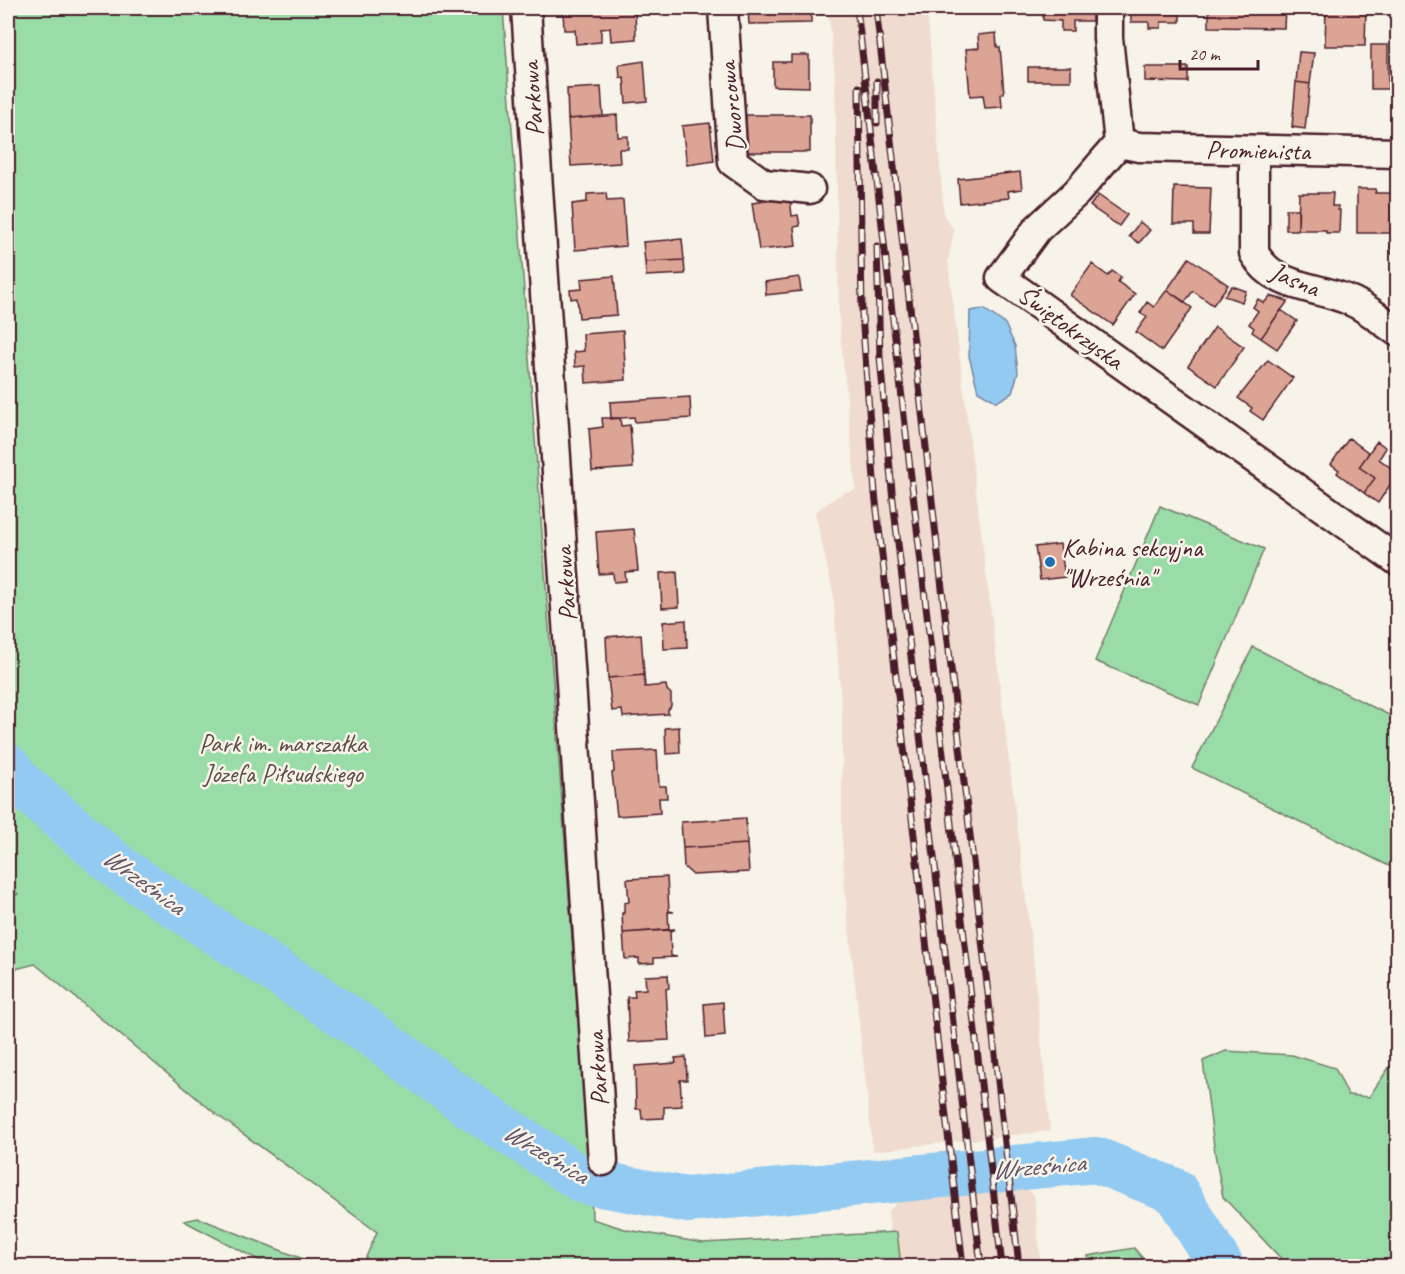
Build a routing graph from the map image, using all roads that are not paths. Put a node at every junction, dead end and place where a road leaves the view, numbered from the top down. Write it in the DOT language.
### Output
graph roads {
  1 [pos="526,8"];
  2 [pos="723,8"];
  3 [pos="1108,8"];
  4 [pos="1119,143"];
  5 [pos="1254,150"];
  6 [pos="1398,153"];
  7 [pos="810,189"];
  8 [pos="1398,332"];
  9 [pos="1398,561"];
  10 [pos="603,1161"];
  1 -- 10 [label="street, Parkowa"];
  2 -- 7 [label="street, Dworcowa"];
  3 -- 4 [label="street"];
  4 -- 5 [label="street, Promienista"];
  4 -- 9 [label="street, Świętokrzyska"];
  5 -- 6 [label="street, Promienista"];
  5 -- 8 [label="street, Jasna"];
}
